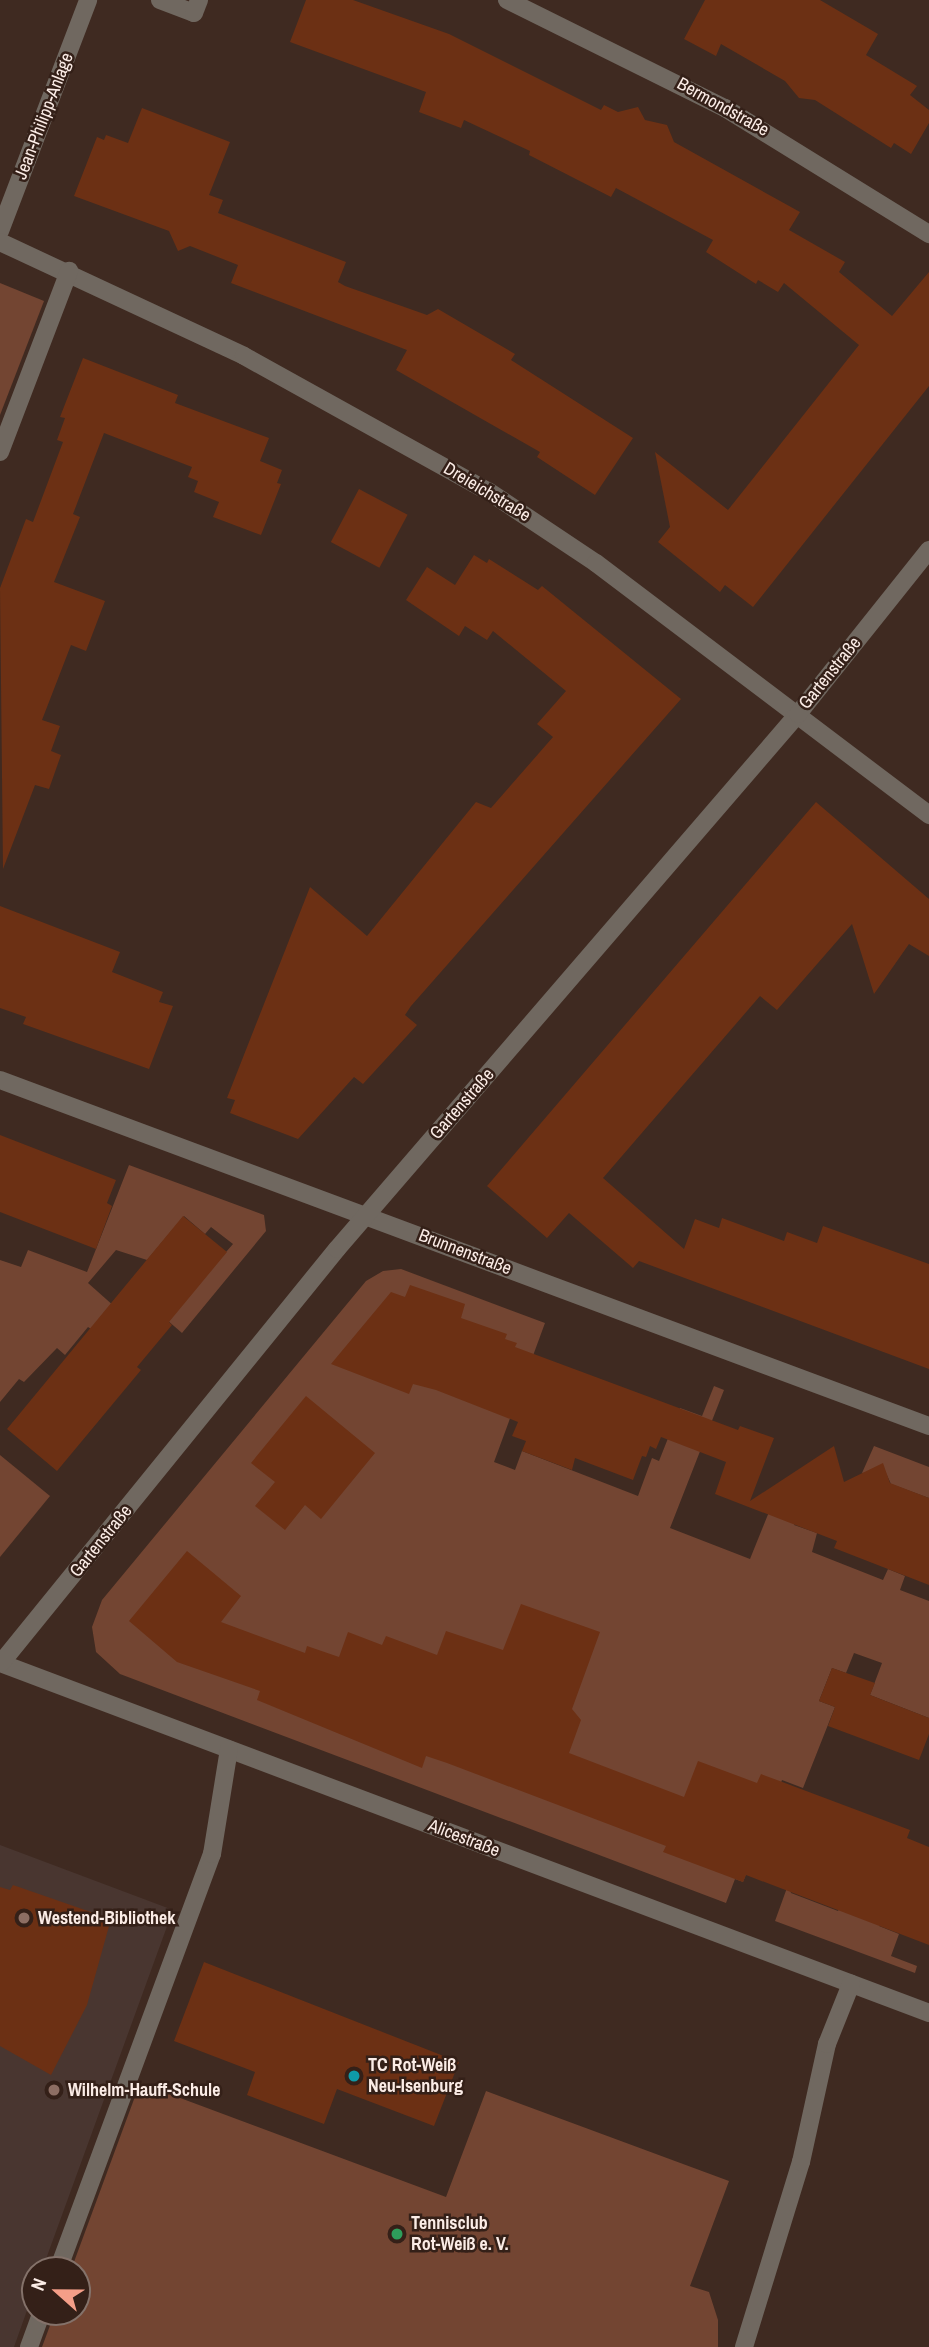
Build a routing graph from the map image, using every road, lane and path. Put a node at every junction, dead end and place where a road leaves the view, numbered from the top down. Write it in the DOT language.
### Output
graph roads {
  1 [pos="88,0"];
  2 [pos="160,0"];
  3 [pos="199,0"];
  4 [pos="507,0"];
  5 [pos="0,232"];
  6 [pos="929,234"];
  7 [pos="0,242"];
  8 [pos="69,271"];
  9 [pos="0,452"];
  10 [pos="929,550"];
  11 [pos="798,714"];
  12 [pos="929,815"];
  13 [pos="0,1080"];
  14 [pos="366,1215"];
  15 [pos="929,1426"];
  16 [pos="1,1663"];
  17 [pos="229,1749"];
  18 [pos="850,1984"];
  19 [pos="929,2013"];
  20 [pos="63,2256"];
  21 [pos="37,2326"];
  22 [pos="29,2347"];
  23 [pos="744,2347"];
  1 -- 5 [label="street, Jean-Philipp-Anlage"];
  2 -- 3 [label="street"];
  4 -- 6 [label="street, Bermondstraße"];
  7 -- 8 [label="street, Dreieichstraße"];
  8 -- 9 [label="street"];
  8 -- 11 [label="street, Dreieichstraße"];
  10 -- 11 [label="street, Gartenstraße"];
  11 -- 12 [label="street, Dreieichstraße"];
  11 -- 14 [label="street, Gartenstraße"];
  13 -- 14 [label="street, Brunnenstraße"];
  14 -- 15 [label="street, Brunnenstraße"];
  14 -- 16 [label="street, Gartenstraße"];
  16 -- 17 [label="street, Alicestraße"];
  17 -- 18 [label="street, Alicestraße"];
  17 -- 20 [label="street"];
  18 -- 19 [label="street, Alicestraße"];
  18 -- 23 [label="street"];
  21 -- 22 [label="street"];
}
